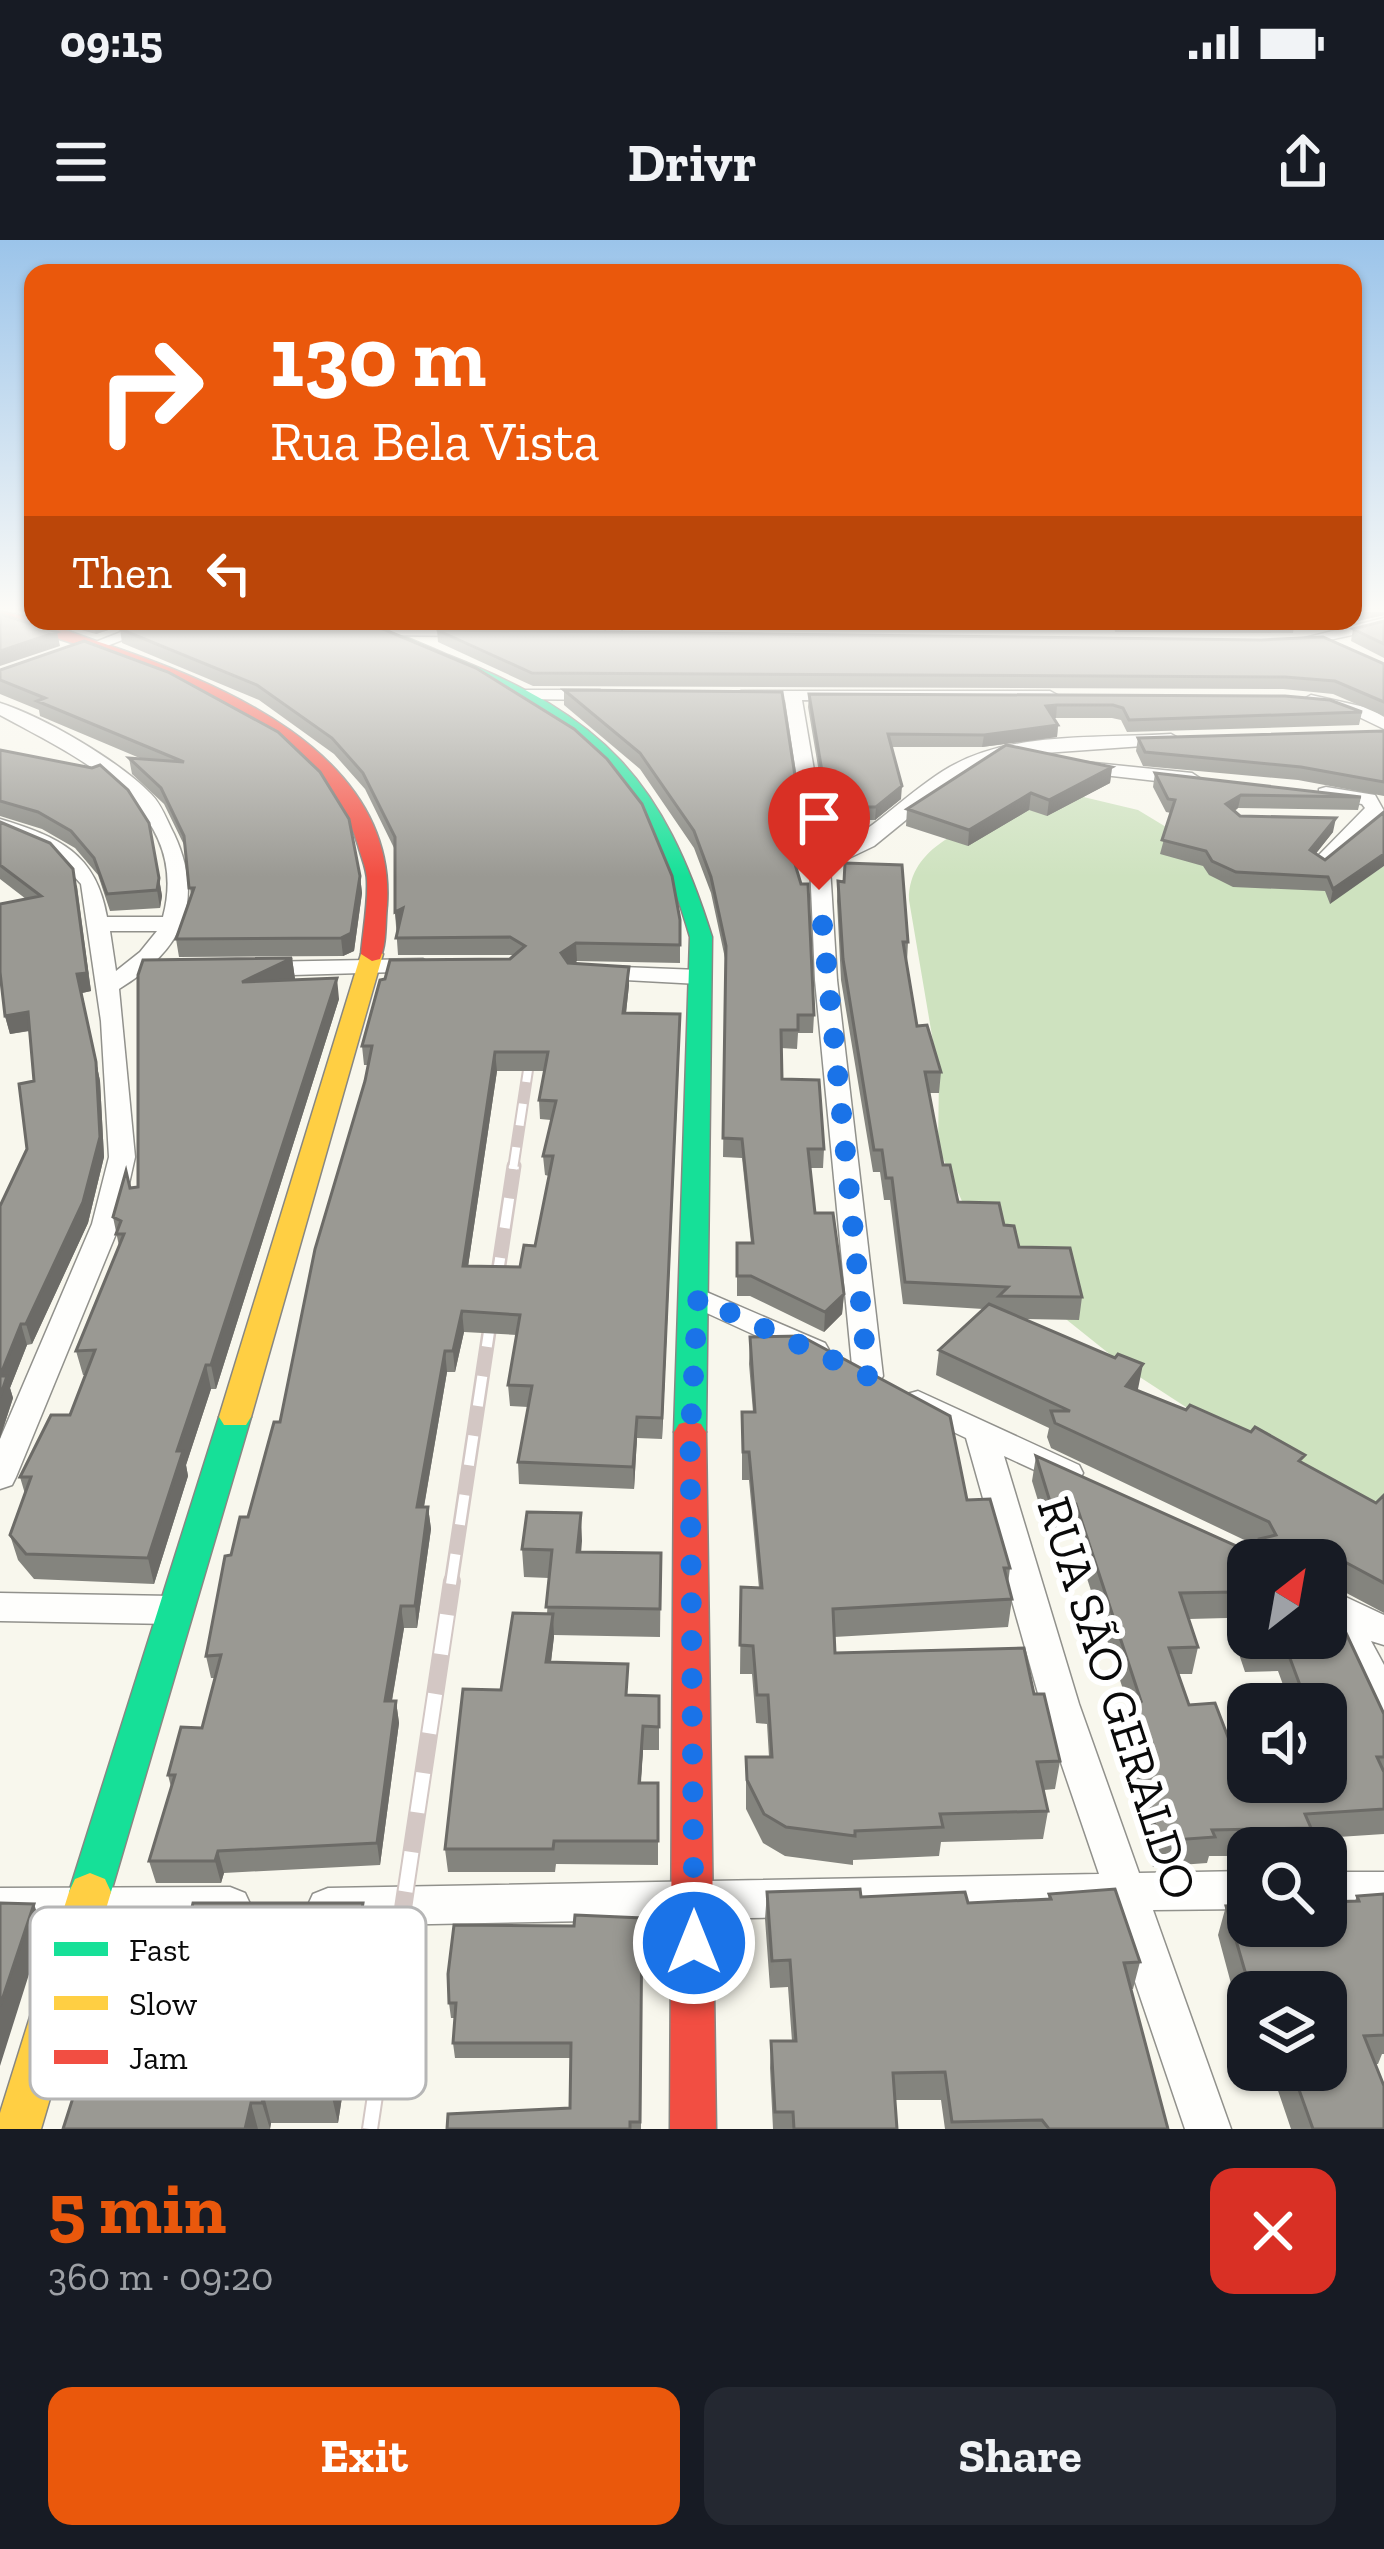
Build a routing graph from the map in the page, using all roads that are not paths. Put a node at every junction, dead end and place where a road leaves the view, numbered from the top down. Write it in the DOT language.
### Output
graph roads {
  1 [pos="219,700"];
  2 [pos="533,700"];
  3 [pos="794,700"];
  4 [pos="1303,700"];
  5 [pos="0,708"];
  6 [pos="1384,724"];
  7 [pos="1352,734"];
  8 [pos="1384,734"];
  9 [pos="1184,738"];
  10 [pos="1014,748"];
  11 [pos="61,765"];
  12 [pos="1207,781"];
  13 [pos="128,787"];
  14 [pos="1299,790"];
  15 [pos="1328,820"];
  16 [pos="1366,823"];
  17 [pos="0,825"];
  18 [pos="820,864"];
  19 [pos="1321,864"];
  20 [pos="98,924"];
  21 [pos="173,924"];
  22 [pos="448,966"];
  23 [pos="365,967"];
  24 [pos="140,969"];
  25 [pos="180,970"];
  26 [pos="240,970"];
  27 [pos="577,972"];
  28 [pos="699,977"];
  29 [pos="106,987"];
  30 [pos="698,1298"];
  31 [pos="868,1376"];
  32 [pos="981,1434"];
  33 [pos="0,1477"];
  34 [pos="1104,1491"];
  35 [pos="0,1606"];
  36 [pos="172,1610"];
  37 [pos="1347,1612"];
  38 [pos="1384,1630"];
  39 [pos="1347,1635"];
  40 [pos="1384,1701"];
  41 [pos="1125,1890"];
  42 [pos="1227,1890"];
  43 [pos="1347,1891"];
  44 [pos="1384,1892"];
  45 [pos="695,1897"];
  46 [pos="88,1906"];
  47 [pos="0,1907"];
  48 [pos="30,2091"];
  49 [pos="18,2129"];
  50 [pos="693,2129"];
  51 [pos="1208,2129"];
  1 -- 23 [label="street"];
  2 -- 28 [label="street"];
  3 -- 18 [label="street"];
  4 -- 6 [label="street"];
  5 -- 13 [label="street"];
  7 -- 8 [label="street"];
  9 -- 10 [label="street"];
  10 -- 12 [label="street"];
  10 -- 18 [label="street"];
  11 -- 13 [label="street"];
  13 -- 21 [label="street"];
  14 -- 16 [label="street"];
  15 -- 16 [label="street"];
  16 -- 19 [label="street"];
  17 -- 20 [label="street"];
  18 -- 31 [label="street"];
  20 -- 21 [label="street"];
  20 -- 29 [label="street"];
  21 -- 24 [label="street"];
  22 -- 23 [label="street"];
  23 -- 26 [label="street"];
  23 -- 36 [label="street"];
  24 -- 25 [label="street"];
  24 -- 29 [label="street"];
  27 -- 28 [label="street"];
  28 -- 30 [label="street"];
  29 -- 33 [label="street"];
  30 -- 31 [label="street"];
  30 -- 45 [label="street"];
  31 -- 32 [label="street"];
  32 -- 34 [label="street"];
  32 -- 41 [label="street, RUA SÃO GERALDO"];
  35 -- 36 [label="street"];
  36 -- 46 [label="street"];
  37 -- 38 [label="street"];
  39 -- 40 [label="street"];
  41 -- 42 [label="street"];
  41 -- 45 [label="street"];
  41 -- 51 [label="street, RUA SÃO GERALDO"];
  43 -- 44 [label="street"];
  45 -- 46 [label="street"];
  45 -- 50 [label="street"];
  46 -- 47 [label="street"];
  48 -- 49 [label="street"];
}
